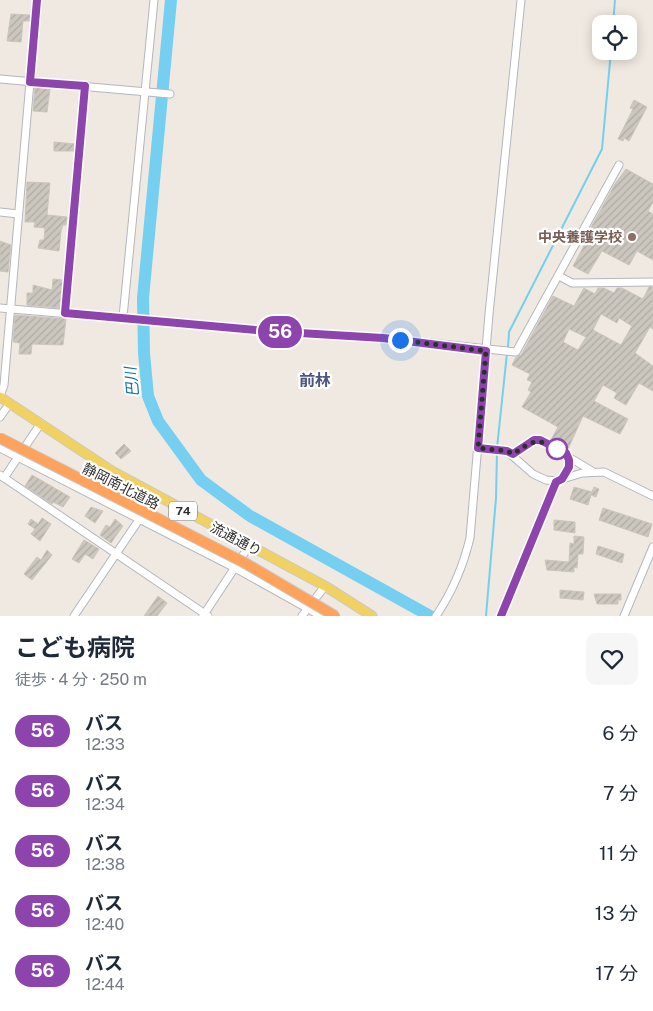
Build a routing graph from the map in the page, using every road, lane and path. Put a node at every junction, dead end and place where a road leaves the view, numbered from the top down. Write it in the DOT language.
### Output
graph roads {
  1 [pos="37,0"];
  2 [pos="154,0"];
  3 [pos="521,0"];
  4 [pos="0,79"];
  5 [pos="30,82"];
  6 [pos="85,86"];
  7 [pos="144,91"];
  8 [pos="170,94"];
  9 [pos="620,165"];
  10 [pos="0,212"];
  11 [pos="18,214"];
  12 [pos="559,276"];
  13 [pos="653,282"];
  14 [pos="0,308"];
  15 [pos="10,309"];
  16 [pos="65,313"];
  17 [pos="122,317"];
  18 [pos="486,351"];
  19 [pos="0,396"];
  20 [pos="10,403"];
  21 [pos="0,418"];
  22 [pos="41,424"];
  23 [pos="0,438"];
  24 [pos="0,442"];
  25 [pos="0,448"];
  26 [pos="478,448"];
  27 [pos="510,453"];
  28 [pos="566,453"];
  29 [pos="18,457"];
  30 [pos="592,471"];
  31 [pos="2,477"];
  32 [pos="559,480"];
  33 [pos="155,496"];
  34 [pos="653,496"];
  35 [pos="140,519"];
  36 [pos="249,546"];
  37 [pos="653,548"];
  38 [pos="116,555"];
  39 [pos="235,568"];
  40 [pos="325,586"];
  41 [pos="308,608"];
  42 [pos="205,615"];
  43 [pos="74,616"];
  44 [pos="302,616"];
  45 [pos="321,616"];
  46 [pos="328,616"];
  47 [pos="335,616"];
  48 [pos="372,616"];
  49 [pos="436,616"];
  50 [pos="501,616"];
  51 [pos="624,616"];
  1 -- 5 [label="street"];
  2 -- 7 [label="street"];
  3 -- 18 [label="street"];
  4 -- 5 [label="street"];
  5 -- 6 [label="street"];
  5 -- 11 [label="street"];
  6 -- 7 [label="street"];
  6 -- 16 [label="street"];
  7 -- 8 [label="street"];
  7 -- 17 [label="street"];
  9 -- 12 [label="street"];
  10 -- 11 [label="street"];
  11 -- 15 [label="street"];
  12 -- 13 [label="street"];
  12 -- 18 [label="street"];
  14 -- 15 [label="street"];
  15 -- 16 [label="street"];
  15 -- 19 [label="street"];
  16 -- 17 [label="street"];
  17 -- 18 [label="street"];
  18 -- 26 [label="street"];
  19 -- 20 [label="main road, 流通通り / 74"];
  20 -- 21 [label="street"];
  20 -- 22 [label="main road, 流通通り / 74"];
  22 -- 29 [label="street"];
  22 -- 33 [label="main road, 流通通り / 74"];
  23 -- 47 [label="highway, 静岡南北道路 / 74, bridge"];
  24 -- 46 [label="highway, 静岡南北道路 / 74, bridge"];
  25 -- 29 [label="street"];
  26 -- 27 [label="street"];
  26 -- 49 [label="street"];
  27 -- 28 [label="street"];
  27 -- 32 [label="street"];
  28 -- 30 [label="street"];
  28 -- 32 [label="street"];
  29 -- 31 [label="street"];
  29 -- 35 [label="street"];
  30 -- 32 [label="street"];
  30 -- 34 [label="street"];
  31 -- 38 [label="street"];
  32 -- 50 [label="street"];
  33 -- 35 [label="street"];
  33 -- 36 [label="main road, 流通通り / 74"];
  35 -- 38 [label="street"];
  35 -- 39 [label="street"];
  36 -- 39 [label="street"];
  36 -- 40 [label="main road, 流通通り / 74"];
  37 -- 51 [label="street"];
  38 -- 42 [label="street"];
  38 -- 43 [label="street"];
  39 -- 41 [label="street"];
  39 -- 42 [label="street"];
  40 -- 41 [label="street"];
  40 -- 48 [label="main road, 流通通り / 74"];
  41 -- 44 [label="street"];
  41 -- 45 [label="street"];
}
